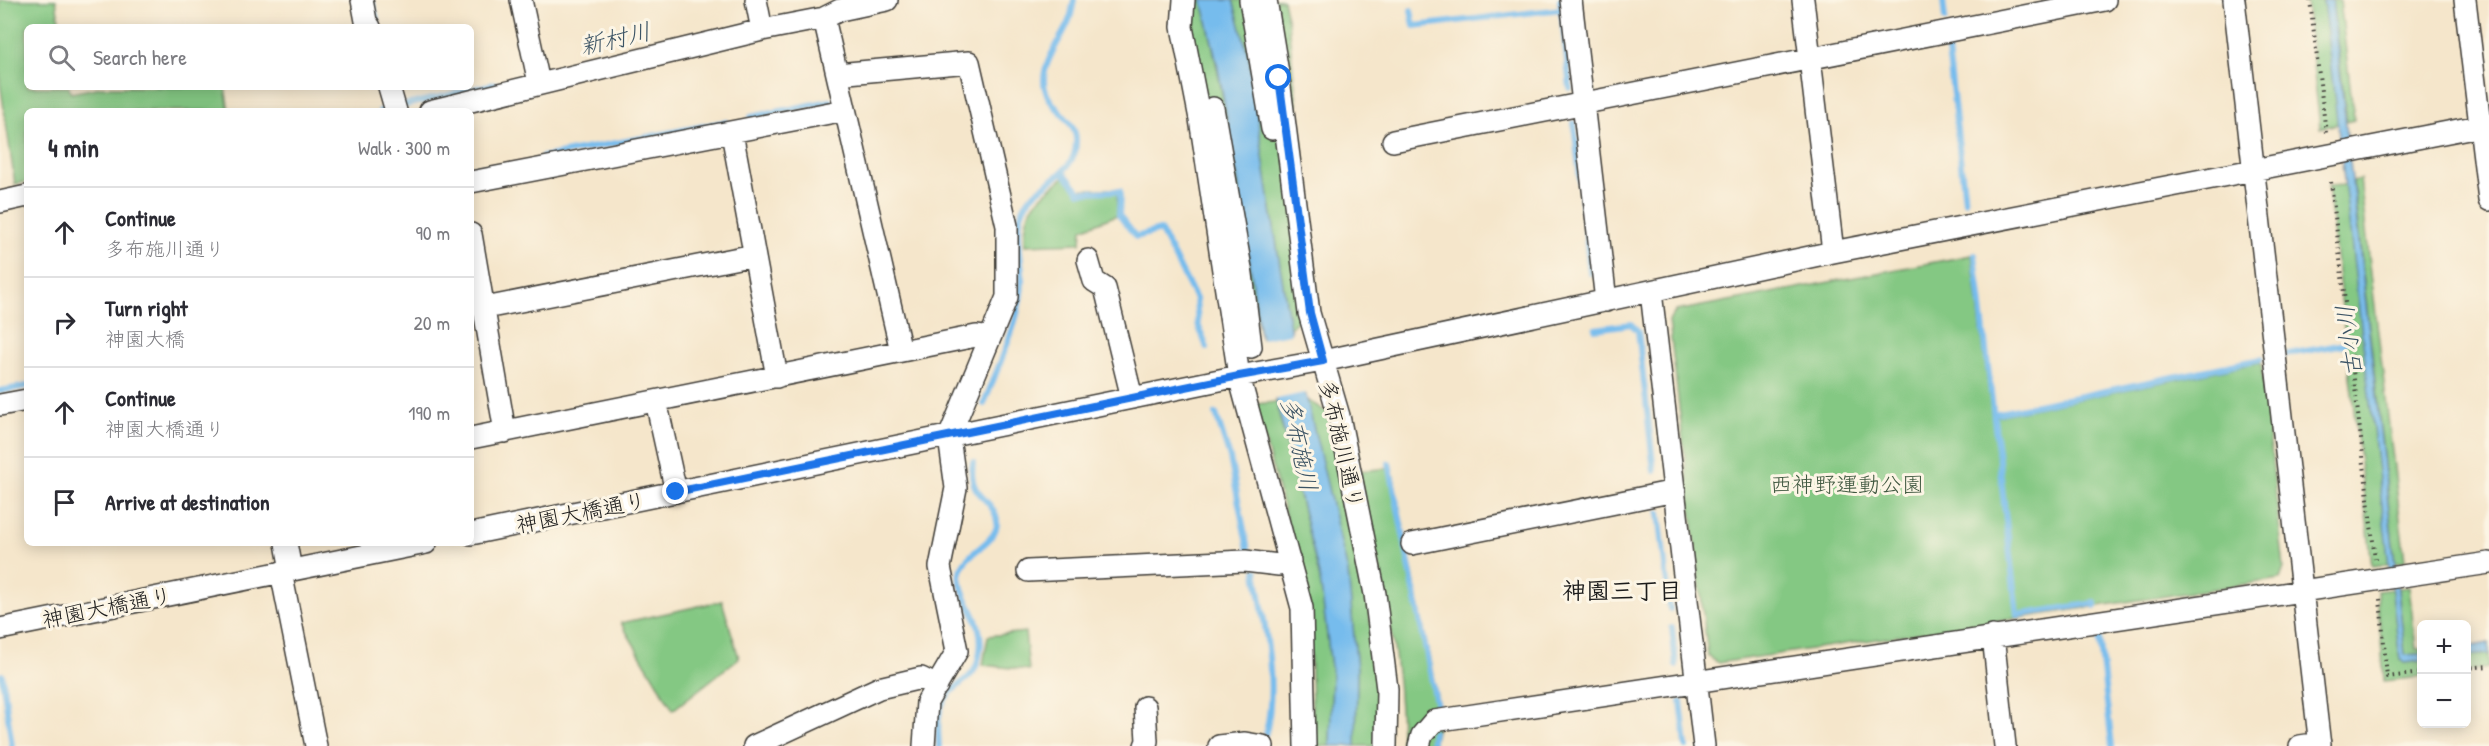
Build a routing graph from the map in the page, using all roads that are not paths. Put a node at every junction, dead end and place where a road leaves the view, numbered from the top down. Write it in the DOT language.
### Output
graph roads {
  1 [pos="362,0"];
  2 [pos="521,0"];
  3 [pos="887,0"];
  4 [pos="1250,0"];
  5 [pos="1266,0"];
  6 [pos="1571,0"];
  7 [pos="1803,0"];
  8 [pos="2105,0"];
  9 [pos="2234,0"];
  10 [pos="2465,0"];
  11 [pos="1183,8"];
  12 [pos="759,14"];
  13 [pos="824,18"];
  14 [pos="368,24"];
  15 [pos="1810,59"];
  16 [pos="837,74"];
  17 [pos="539,83"];
  18 [pos="1583,104"];
  19 [pos="442,108"];
  20 [pos="845,110"];
  21 [pos="2485,125"];
  22 [pos="732,133"];
  23 [pos="1287,138"];
  24 [pos="1393,141"];
  25 [pos="2255,171"];
  26 [pos="474,181"];
  27 [pos="24,197"];
  28 [pos="2489,200"];
  29 [pos="0,202"];
  30 [pos="474,250"];
  31 [pos="1833,252"];
  32 [pos="754,255"];
  33 [pos="1088,260"];
  34 [pos="1651,292"];
  35 [pos="1606,301"];
  36 [pos="485,309"];
  37 [pos="990,338"];
  38 [pos="1251,347"];
  39 [pos="901,351"];
  40 [pos="1315,362"];
  41 [pos="1247,374"];
  42 [pos="777,376"];
  43 [pos="1260,396"];
  44 [pos="1132,398"];
  45 [pos="24,401"];
  46 [pos="656,401"];
  47 [pos="0,405"];
  48 [pos="505,432"];
  49 [pos="474,437"];
  50 [pos="949,437"];
  51 [pos="1675,491"];
  52 [pos="676,492"];
  53 [pos="474,533"];
  54 [pos="1412,544"];
  55 [pos="286,546"];
  56 [pos="412,546"];
  57 [pos="1290,561"];
  58 [pos="2489,563"];
  59 [pos="1028,571"];
  60 [pos="286,572"];
  61 [pos="2303,591"];
  62 [pos="0,629"];
  63 [pos="1993,636"];
  64 [pos="1697,681"];
  65 [pos="937,686"];
  66 [pos="1145,707"];
  67 [pos="2313,745"];
  68 [pos="316,746"];
  69 [pos="754,746"];
  70 [pos="924,746"];
  71 [pos="1145,746"];
  72 [pos="1219,746"];
  73 [pos="1263,746"];
  74 [pos="1305,746"];
  75 [pos="1316,746"];
  76 [pos="1386,746"];
  77 [pos="1419,746"];
  78 [pos="1704,746"];
  79 [pos="2005,746"];
  1 -- 14 [label="street"];
  2 -- 17 [label="street"];
  3 -- 13 [label="street"];
  4 -- 23 [label="street"];
  5 -- 23 [label="street, 多布施川通り"];
  6 -- 18 [label="street"];
  7 -- 15 [label="street"];
  8 -- 15 [label="street"];
  9 -- 25 [label="street"];
  10 -- 21 [label="street"];
  11 -- 38 [label="street"];
  11 -- 41 [label="street"];
  12 -- 13 [label="street"];
  12 -- 17 [label="street"];
  13 -- 16 [label="street"];
  15 -- 18 [label="street"];
  15 -- 31 [label="street"];
  16 -- 20 [label="street"];
  16 -- 37 [label="street"];
  17 -- 19 [label="street"];
  18 -- 24 [label="street"];
  18 -- 35 [label="street"];
  20 -- 22 [label="street"];
  20 -- 39 [label="street"];
  21 -- 25 [label="street, 神園大橋通り"];
  21 -- 28 [label="street"];
  22 -- 26 [label="street"];
  22 -- 32 [label="street"];
  23 -- 40 [label="street, 多布施川通り"];
  25 -- 31 [label="street, 神園大橋通り"];
  25 -- 61 [label="street"];
  27 -- 29 [label="street"];
  30 -- 36 [label="street"];
  31 -- 34 [label="street, 神園大橋通り"];
  32 -- 36 [label="street"];
  32 -- 42 [label="street"];
  33 -- 44 [label="street"];
  34 -- 35 [label="street, 神園大橋通り"];
  34 -- 51 [label="street"];
  35 -- 40 [label="street, 神園大橋通り"];
  36 -- 48 [label="street"];
  37 -- 39 [label="street"];
  37 -- 50 [label="street"];
  39 -- 42 [label="street"];
  40 -- 41 [label="street, 神園大橋通り"];
  40 -- 76 [label="street, 多布施川通り"];
  41 -- 44 [label="street, 神園大橋通り"];
  41 -- 57 [label="street"];
  42 -- 46 [label="street"];
  43 -- 75 [label="street"];
  44 -- 50 [label="street, 神園大橋通り"];
  45 -- 47 [label="street"];
  46 -- 48 [label="street"];
  46 -- 52 [label="street"];
  48 -- 49 [label="street"];
  50 -- 52 [label="street, 神園大橋通り"];
  50 -- 65 [label="street"];
  51 -- 54 [label="street"];
  51 -- 64 [label="street"];
  52 -- 53 [label="street, 神園大橋通り"];
  55 -- 60 [label="street"];
  56 -- 60 [label="street, 神園大橋通り"];
  57 -- 59 [label="street"];
  57 -- 74 [label="street"];
  58 -- 61 [label="street"];
  60 -- 62 [label="street, 神園大橋通り"];
  60 -- 68 [label="street"];
  61 -- 63 [label="street"];
  61 -- 67 [label="street"];
  63 -- 64 [label="street"];
  63 -- 79 [label="street"];
  64 -- 77 [label="street"];
  64 -- 78 [label="street"];
  65 -- 69 [label="street"];
  65 -- 70 [label="street"];
  66 -- 71 [label="street"];
  72 -- 73 [label="street"];
}
